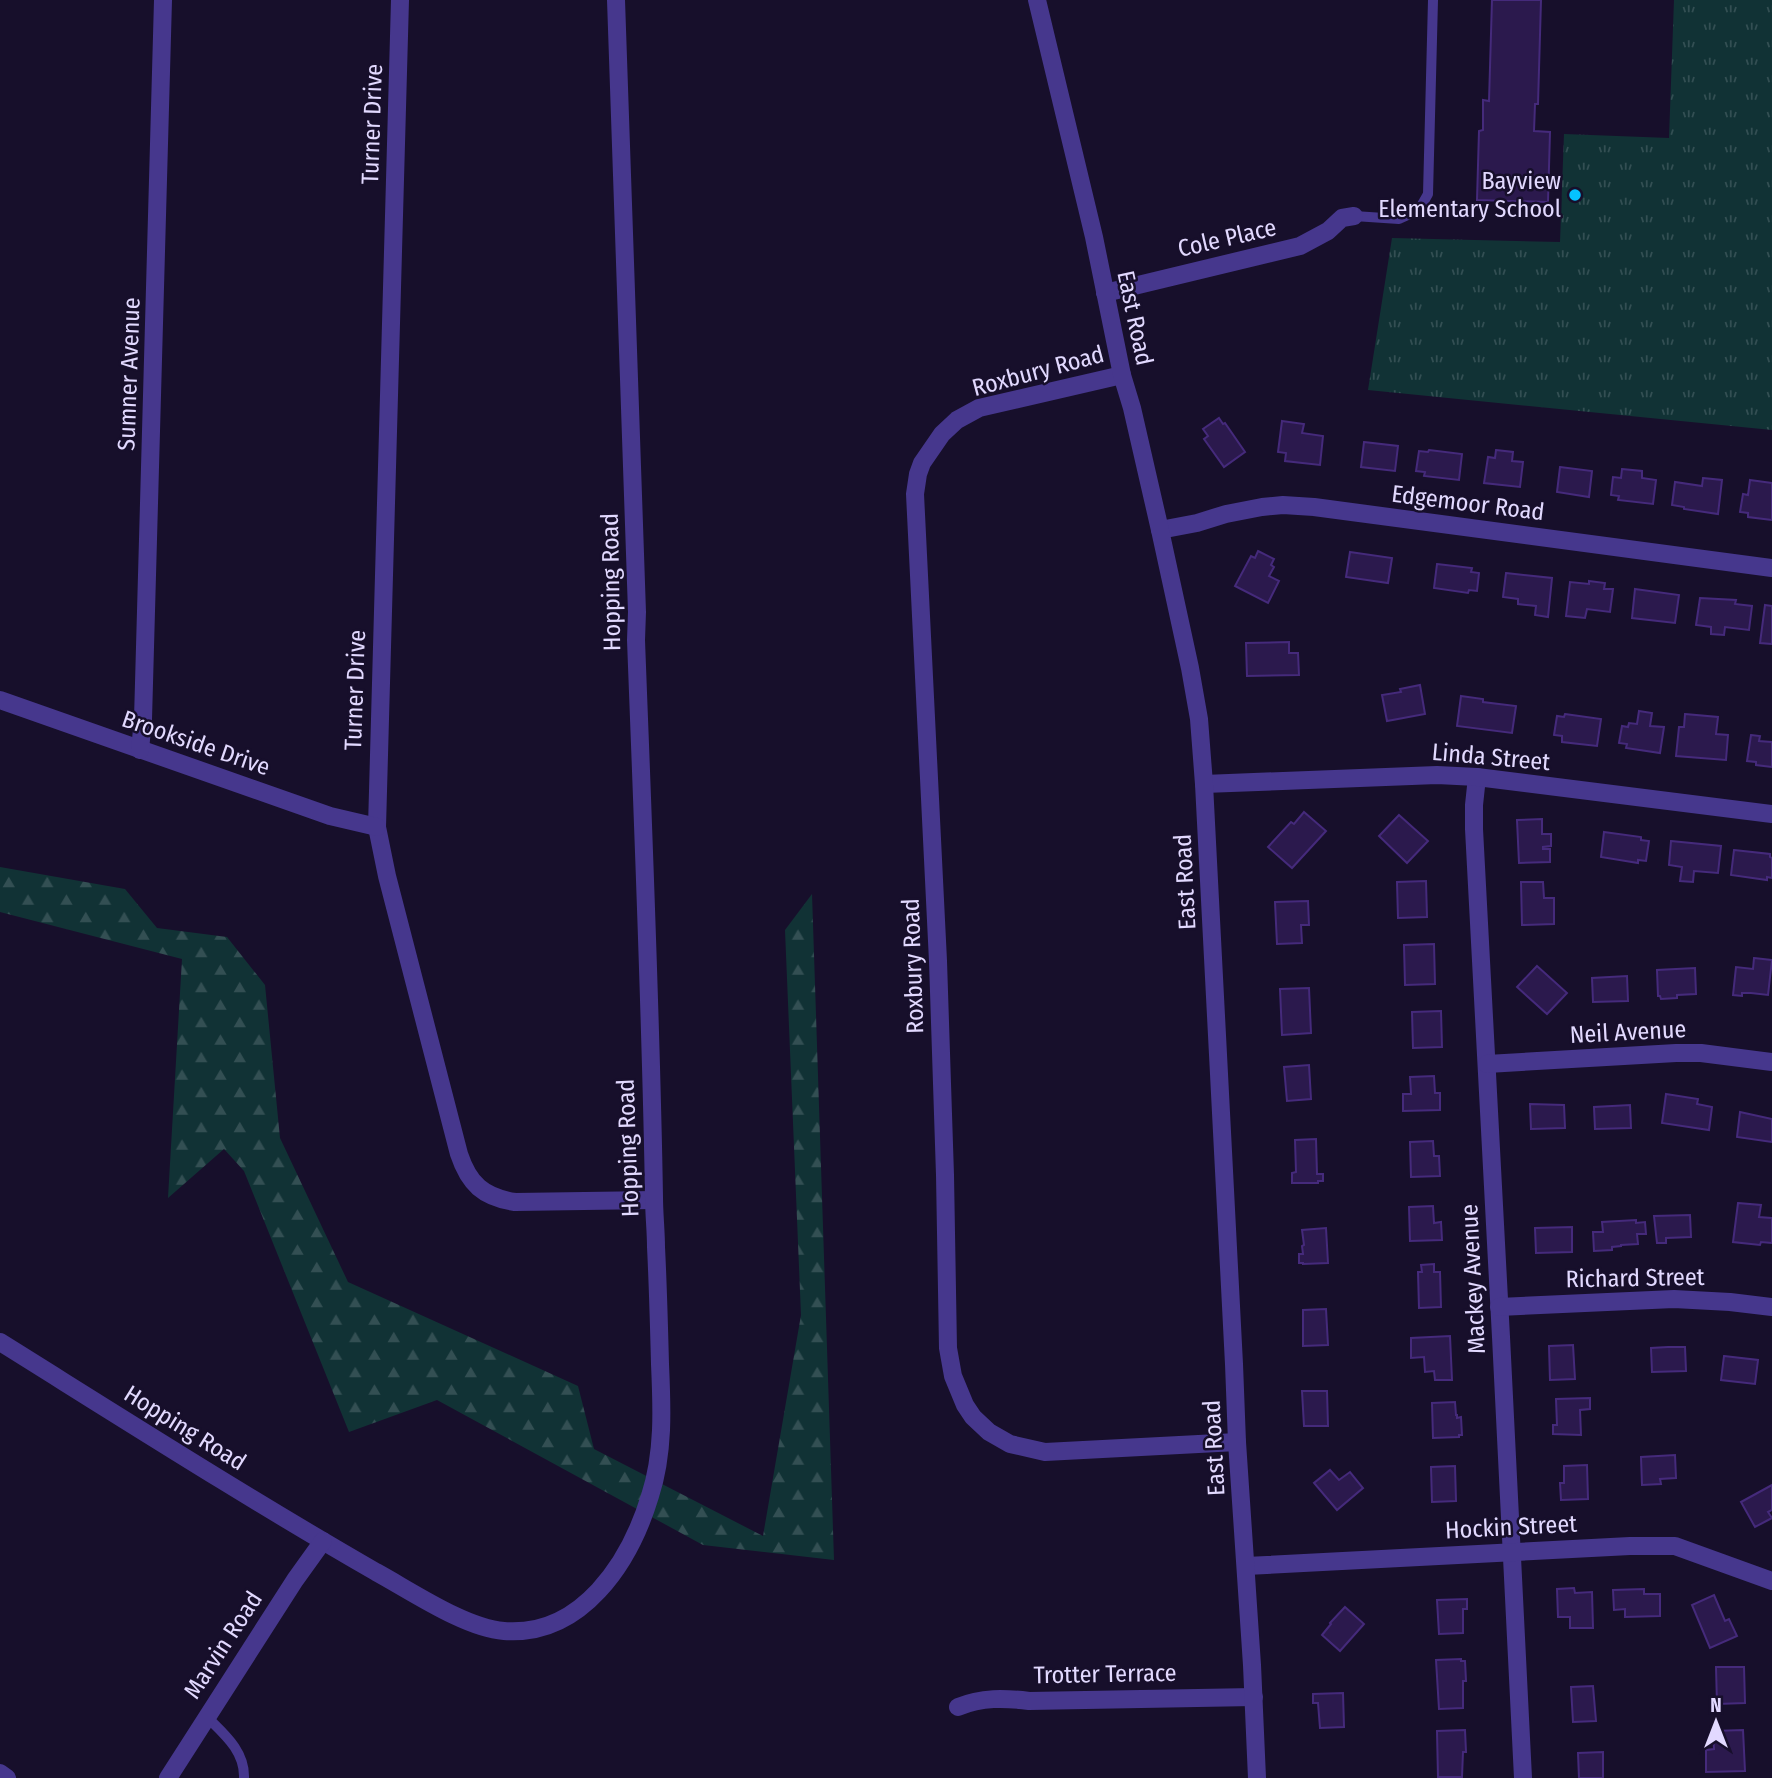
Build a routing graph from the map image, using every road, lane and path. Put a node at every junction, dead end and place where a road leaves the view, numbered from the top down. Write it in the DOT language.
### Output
graph roads {
  1 [pos="163,0"];
  2 [pos="400,0"];
  3 [pos="616,0"];
  4 [pos="1037,0"];
  5 [pos="1433,0"];
  6 [pos="1354,216"];
  7 [pos="1105,293"];
  8 [pos="1122,374"];
  9 [pos="1160,530"];
  10 [pos="1772,568"];
  11 [pos="0,700"];
  12 [pos="140,750"];
  13 [pos="1477,777"];
  14 [pos="1204,785"];
  15 [pos="1772,814"];
  16 [pos="377,827"];
  17 [pos="1772,1062"];
  18 [pos="1487,1064"];
  19 [pos="653,1200"];
  20 [pos="1499,1307"];
  21 [pos="1772,1307"];
  22 [pos="0,1342"];
  23 [pos="1237,1442"];
  24 [pos="323,1541"];
  25 [pos="1511,1552"];
  26 [pos="1246,1566"];
  27 [pos="1772,1581"];
  28 [pos="1254,1697"];
  29 [pos="958,1707"];
  30 [pos="206,1717"];
  31 [pos="0,1773"];
  32 [pos="7,1778"];
  33 [pos="168,1778"];
  34 [pos="244,1778"];
  35 [pos="1257,1778"];
  36 [pos="1522,1778"];
  1 -- 12 [label="street, Sumner Avenue"];
  2 -- 16 [label="street, Turner Drive"];
  3 -- 19 [label="street, Hopping Road"];
  4 -- 7 [label="street, East Road"];
  5 -- 6 [label="lane"];
  6 -- 7 [label="street, Cole Place"];
  7 -- 8 [label="street, East Road"];
  8 -- 9 [label="street, East Road"];
  8 -- 23 [label="street, Roxbury Road"];
  9 -- 10 [label="street, Edgemoor Road"];
  9 -- 14 [label="street, East Road"];
  11 -- 12 [label="street, Brookside Drive"];
  12 -- 16 [label="street, Brookside Drive"];
  13 -- 14 [label="street, Linda Street"];
  13 -- 15 [label="street, Linda Street"];
  13 -- 18 [label="street, Mackey Avenue"];
  14 -- 23 [label="street, East Road"];
  16 -- 19 [label="street, Turner Drive"];
  17 -- 18 [label="street, Neil Avenue"];
  18 -- 20 [label="street, Mackey Avenue"];
  19 -- 24 [label="street, Hopping Road"];
  20 -- 21 [label="street, Richard Street"];
  20 -- 25 [label="street, Mackey Avenue"];
  22 -- 24 [label="street, Hopping Road"];
  23 -- 26 [label="street, East Road"];
  24 -- 30 [label="street, Marvin Road"];
  25 -- 26 [label="street, Hockin Street"];
  25 -- 27 [label="street, Hockin Street"];
  25 -- 36 [label="street, Mackey Avenue"];
  26 -- 28 [label="street, East Road"];
  28 -- 29 [label="street, Trotter Terrace"];
  28 -- 35 [label="street, East Road"];
  30 -- 33 [label="street, Marvin Road"];
  30 -- 34 [label="lane"];
  31 -- 32 [label="street"];
}
